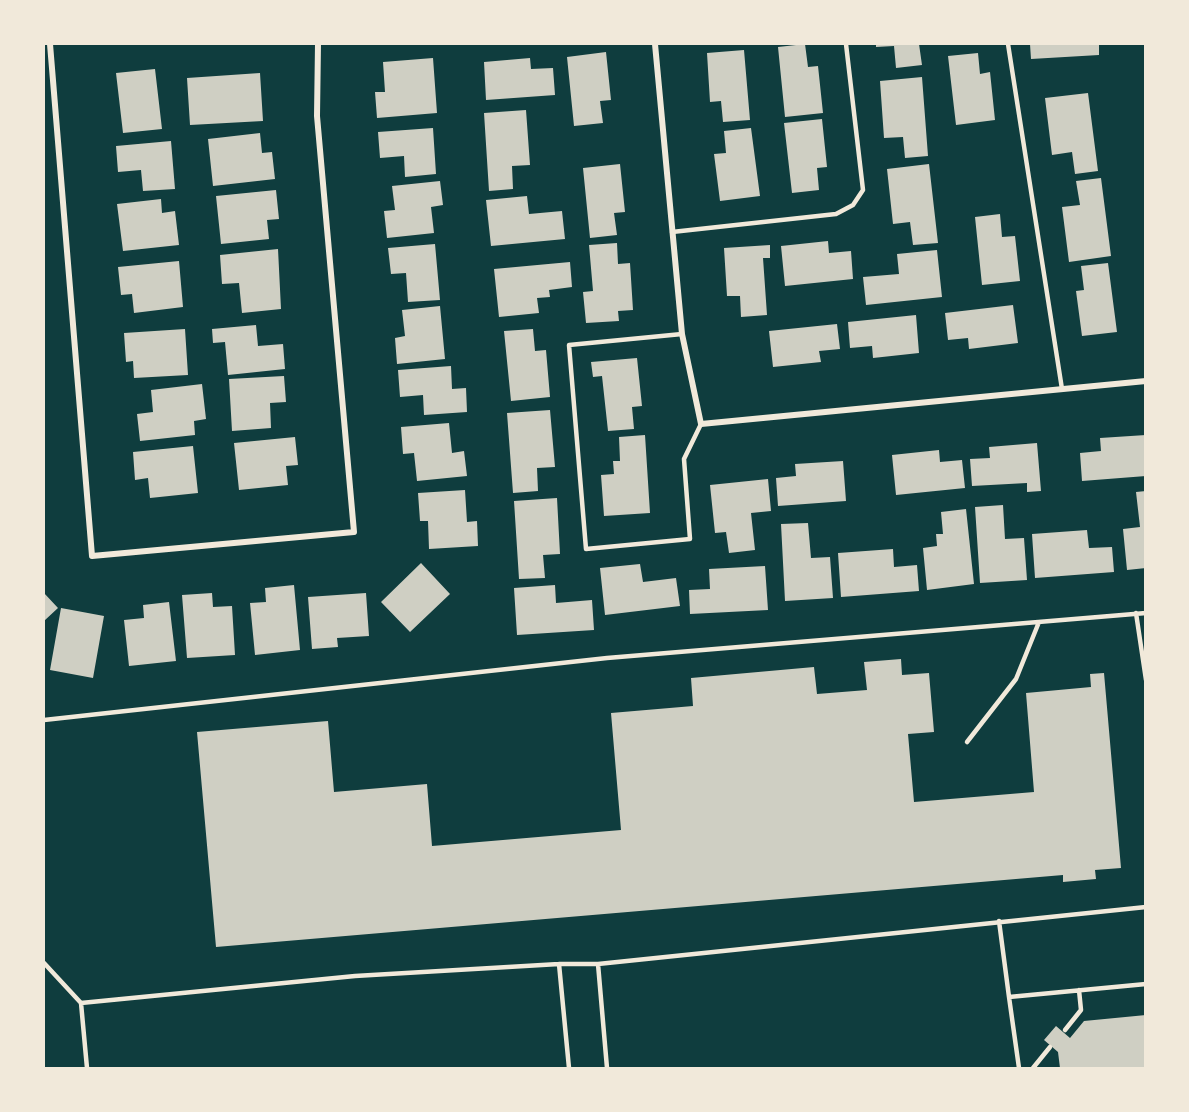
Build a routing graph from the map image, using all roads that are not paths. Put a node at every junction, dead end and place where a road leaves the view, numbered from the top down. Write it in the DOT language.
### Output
graph roads {
  1 [pos="50,44"];
  2 [pos="318,44"];
  3 [pos="655,44"];
  4 [pos="846,44"];
  5 [pos="1008,44"];
  6 [pos="672,232"];
  7 [pos="682,334"];
  8 [pos="1146,381"];
  9 [pos="1062,389"];
  10 [pos="701,424"];
  11 [pos="1146,613"];
  12 [pos="1136,614"];
  13 [pos="1039,622"];
  14 [pos="1146,680"];
  15 [pos="44,720"];
  16 [pos="967,742"];
  17 [pos="1146,907"];
  18 [pos="999,921"];
  19 [pos="44,963"];
  20 [pos="559,964"];
  21 [pos="598,964"];
  22 [pos="50,971"];
  23 [pos="44,972"];
  24 [pos="1146,984"];
  25 [pos="1079,990"];
  26 [pos="1010,997"];
  27 [pos="81,1004"];
  28 [pos="1065,1030"];
  29 [pos="1050,1047"];
  30 [pos="87,1068"];
  31 [pos="569,1068"];
  32 [pos="607,1068"];
  33 [pos="1019,1068"];
  34 [pos="1033,1068"];
  1 -- 2 [label="street"];
  3 -- 6 [label="street"];
  4 -- 6 [label="lane"];
  5 -- 9 [label="lane"];
  6 -- 7 [label="street"];
  7 -- 10 [label="street"];
  7 -- 10 [label="lane"];
  8 -- 9 [label="street"];
  9 -- 10 [label="street"];
  11 -- 12 [label="lane"];
  12 -- 13 [label="lane"];
  12 -- 14 [label="lane"];
  13 -- 15 [label="lane"];
  13 -- 16 [label="lane"];
  17 -- 18 [label="lane"];
  18 -- 21 [label="lane"];
  18 -- 26 [label="lane"];
  19 -- 22 [label="lane"];
  20 -- 21 [label="lane"];
  20 -- 27 [label="lane"];
  20 -- 31 [label="lane"];
  21 -- 32 [label="lane"];
  22 -- 23 [label="lane"];
  22 -- 27 [label="lane"];
  24 -- 25 [label="lane"];
  25 -- 26 [label="lane"];
  25 -- 28 [label="lane"];
  26 -- 33 [label="lane"];
  27 -- 30 [label="lane"];
  29 -- 34 [label="lane"];
}
